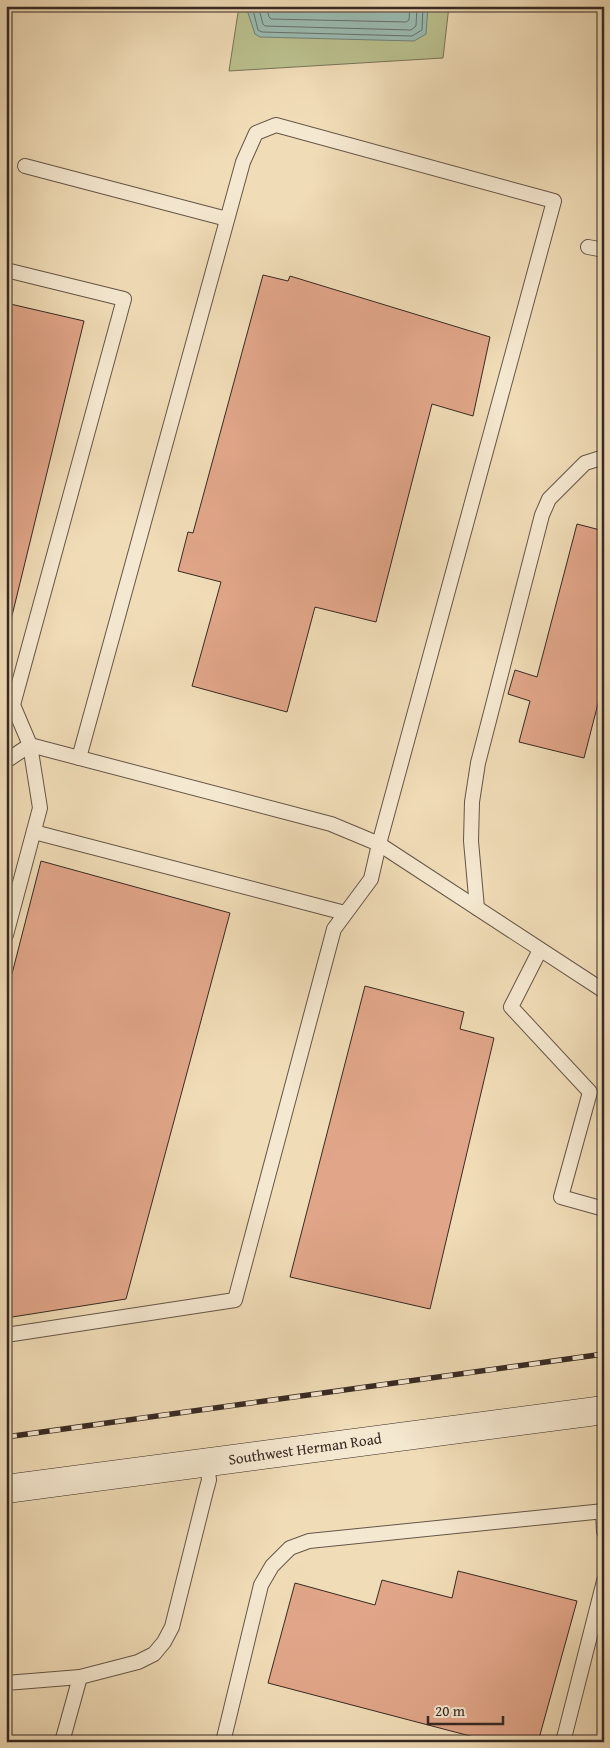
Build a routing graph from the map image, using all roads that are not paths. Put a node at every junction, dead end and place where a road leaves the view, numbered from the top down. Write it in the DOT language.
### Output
graph roads {
  1 [pos="25,166"];
  2 [pos="227,219"];
  3 [pos="588,247"];
  4 [pos="604,250"];
  5 [pos="6,270"];
  6 [pos="604,457"];
  7 [pos="10,704"];
  8 [pos="30,745"];
  9 [pos="79,758"];
  10 [pos="6,761"];
  11 [pos="34,832"];
  12 [pos="379,844"];
  13 [pos="477,908"];
  14 [pos="345,913"];
  15 [pos="6,935"];
  16 [pos="540,950"];
  17 [pos="604,992"];
  18 [pos="604,1209"];
  19 [pos="6,1335"];
  20 [pos="604,1410"];
  21 [pos="207,1462"];
  22 [pos="6,1489"];
  23 [pos="603,1512"];
  24 [pos="604,1531"];
  25 [pos="604,1581"];
  26 [pos="80,1677"];
  27 [pos="6,1683"];
  28 [pos="62,1742"];
  29 [pos="222,1742"];
  30 [pos="563,1742"];
  1 -- 2 [label="lane"];
  2 -- 9 [label="lane"];
  2 -- 12 [label="lane"];
  3 -- 4 [label="lane"];
  5 -- 7 [label="lane"];
  6 -- 13 [label="lane"];
  7 -- 8 [label="lane"];
  8 -- 9 [label="lane"];
  8 -- 10 [label="lane"];
  8 -- 11 [label="lane"];
  9 -- 12 [label="lane"];
  11 -- 14 [label="lane"];
  11 -- 15 [label="lane"];
  12 -- 13 [label="lane"];
  12 -- 14 [label="lane"];
  13 -- 16 [label="lane"];
  14 -- 19 [label="lane"];
  16 -- 17 [label="lane"];
  16 -- 18 [label="lane"];
  20 -- 21 [label="main road, Southwest Herman Road"];
  21 -- 22 [label="main road, Southwest Herman Road"];
  21 -- 26 [label="lane"];
  23 -- 24 [label="lane"];
  23 -- 29 [label="lane"];
  25 -- 30 [label="lane"];
  26 -- 27 [label="lane"];
  26 -- 28 [label="lane"];
}
